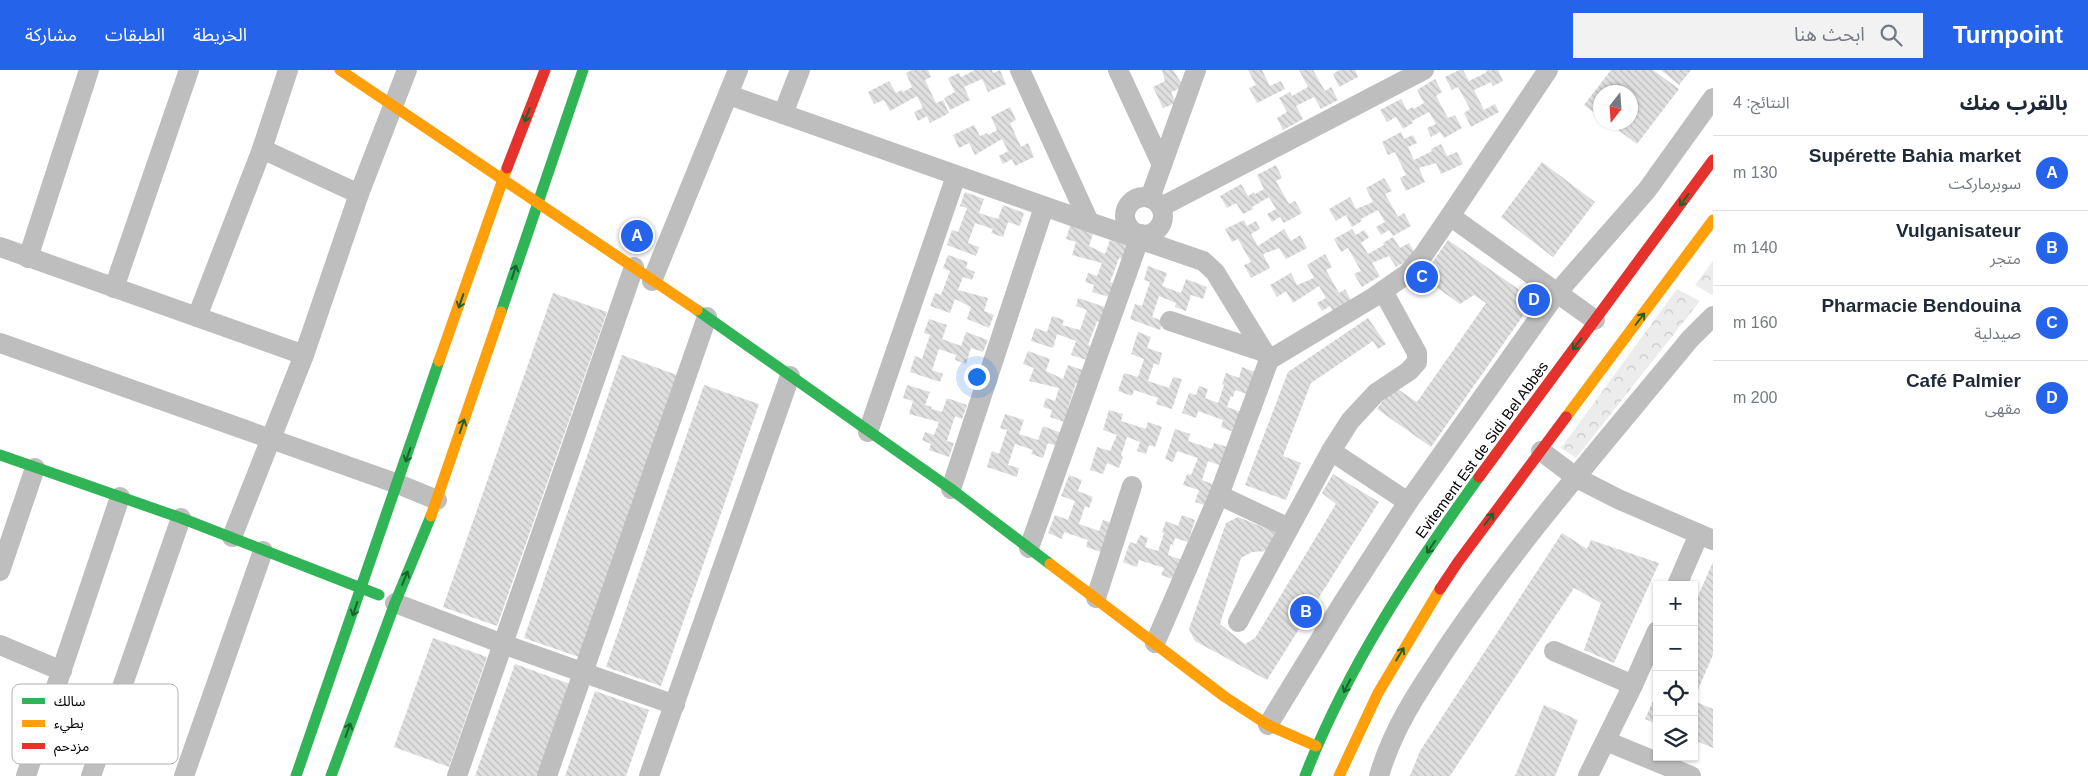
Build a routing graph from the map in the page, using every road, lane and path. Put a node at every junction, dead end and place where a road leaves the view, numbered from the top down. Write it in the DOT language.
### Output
graph roads {
  1 [pos="89,70"];
  2 [pos="190,70"];
  3 [pos="288,70"];
  4 [pos="340,70"];
  5 [pos="407,70"];
  6 [pos="545,70"];
  7 [pos="583,70"];
  8 [pos="738,70"];
  9 [pos="800,70"];
  10 [pos="1020,70"];
  11 [pos="1118,70"];
  12 [pos="1196,70"];
  13 [pos="1424,70"];
  14 [pos="1548,70"];
  15 [pos="729,95"];
  16 [pos="1713,98"];
  17 [pos="392,106"];
  18 [pos="783,114"];
  19 [pos="262,149"];
  20 [pos="1713,160"];
  21 [pos="1162,165"];
  22 [pos="956,176"];
  23 [pos="502,180"];
  24 [pos="359,194"];
  25 [pos="537,201"];
  26 [pos="1155,203"];
  27 [pos="1044,207"];
  28 [pos="1450,216"];
  29 [pos="1713,220"];
  30 [pos="1089,222"];
  31 [pos="1140,237"];
  32 [pos="0,247"];
  33 [pos="28,258"];
  34 [pos="634,267"];
  35 [pos="652,281"];
  36 [pos="114,288"];
  37 [pos="1383,291"];
  38 [pos="1556,294"];
  39 [pos="1713,316"];
  40 [pos="197,317"];
  41 [pos="708,317"];
  42 [pos="1595,320"];
  43 [pos="1170,321"];
  44 [pos="0,343"];
  45 [pos="304,355"];
  46 [pos="1266,356"];
  47 [pos="790,376"];
  48 [pos="868,432"];
  49 [pos="271,438"];
  50 [pos="1331,451"];
  51 [pos="1541,451"];
  52 [pos="0,456"];
  53 [pos="35,468"];
  54 [pos="1577,478"];
  55 [pos="398,484"];
  56 [pos="1132,486"];
  57 [pos="951,489"];
  58 [pos="1219,495"];
  59 [pos="120,497"];
  60 [pos="437,500"];
  61 [pos="1408,502"];
  62 [pos="182,518"];
  63 [pos="1289,528"];
  64 [pos="232,537"];
  65 [pos="1706,537"];
  66 [pos="1029,548"];
  67 [pos="263,551"];
  68 [pos="0,571"];
  69 [pos="1679,581"];
  70 [pos="363,587"];
  71 [pos="1096,598"];
  72 [pos="395,603"];
  73 [pos="1238,622"];
  74 [pos="1653,640"];
  75 [pos="1155,643"];
  76 [pos="503,644"];
  77 [pos="0,645"];
  78 [pos="1554,651"];
  79 [pos="62,671"];
  80 [pos="583,672"];
  81 [pos="58,684"];
  82 [pos="123,684"];
  83 [pos="1633,686"];
  84 [pos="675,705"];
  85 [pos="1268,725"];
  86 [pos="1606,740"];
  87 [pos="1316,746"];
  88 [pos="30,764"];
  89 [pos="95,764"];
  90 [pos="26,776"];
  91 [pos="91,776"];
  92 [pos="184,776"];
  93 [pos="296,776"];
  94 [pos="331,776"];
  95 [pos="457,776"];
  96 [pos="547,776"];
  97 [pos="649,776"];
  98 [pos="1305,776"];
  99 [pos="1340,776"];
  100 [pos="1379,776"];
  101 [pos="1588,776"];
  102 [pos="1691,776"];
  1 -- 33 [label="street"];
  2 -- 36 [label="street"];
  3 -- 19 [label="street"];
  4 -- 17 [label="main road"];
  5 -- 17 [label="street"];
  6 -- 23 [label="main road, one-way"];
  7 -- 25 [label="main road"];
  8 -- 15 [label="street"];
  9 -- 18 [label="street"];
  10 -- 30 [label="street"];
  11 -- 21 [label="street"];
  12 -- 21 [label="street"];
  13 -- 26 [label="street"];
  14 -- 28 [label="street"];
  15 -- 18 [label="street"];
  15 -- 35 [label="street"];
  16 -- 38 [label="street"];
  17 -- 23 [label="main road"];
  17 -- 24 [label="street"];
  18 -- 22 [label="street"];
  19 -- 24 [label="street"];
  19 -- 40 [label="street"];
  20 -- 42 [label="main road, Evitement Est de Sidi Bel Abbès, one-way"];
  21 -- 26 [label="street"];
  22 -- 27 [label="street"];
  22 -- 48 [label="street"];
  23 -- 25 [label="main road"];
  23 -- 55 [label="main road, one-way"];
  24 -- 45 [label="street"];
  25 -- 34 [label="main road"];
  60 -- 25 [label="main road, one-way"];
  26 -- 31 [label="street"];
  26 -- 31 [label="street"];
  27 -- 30 [label="street"];
  27 -- 57 [label="street"];
  28 -- 37 [label="street"];
  28 -- 38 [label="street"];
  51 -- 29 [label="main road, one-way"];
  30 -- 31 [label="street"];
  31 -- 46 [label="street"];
  31 -- 66 [label="street"];
  32 -- 33 [label="street"];
  33 -- 36 [label="street"];
  34 -- 35 [label="main road"];
  34 -- 76 [label="street"];
  35 -- 41 [label="main road"];
  36 -- 40 [label="street"];
  37 -- 46 [label="street"];
  37 -- 50 [label="street"];
  38 -- 42 [label="street"];
  38 -- 61 [label="street"];
  39 -- 54 [label="street"];
  40 -- 45 [label="street"];
  41 -- 47 [label="main road"];
  41 -- 80 [label="street"];
  42 -- 87 [label="main road, Evitement Est de Sidi Bel Abbès, one-way"];
  43 -- 46 [label="street"];
  44 -- 49 [label="street"];
  45 -- 49 [label="street"];
  46 -- 58 [label="street"];
  47 -- 48 [label="main road"];
  47 -- 84 [label="street"];
  48 -- 57 [label="main road"];
  49 -- 55 [label="street"];
  49 -- 64 [label="street"];
  50 -- 61 [label="street"];
  50 -- 63 [label="street"];
  51 -- 54 [label="street"];
  99 -- 51 [label="main road, one-way"];
  52 -- 53 [label="main road"];
  53 -- 59 [label="main road"];
  53 -- 68 [label="street"];
  54 -- 65 [label="street"];
  54 -- 100 [label="street"];
  55 -- 60 [label="street"];
  55 -- 70 [label="main road"];
  56 -- 71 [label="street"];
  57 -- 66 [label="main road"];
  58 -- 63 [label="street"];
  58 -- 75 [label="street"];
  59 -- 62 [label="main road"];
  59 -- 79 [label="street"];
  72 -- 60 [label="main road, one-way"];
  61 -- 85 [label="street"];
  62 -- 64 [label="main road"];
  62 -- 82 [label="street"];
  63 -- 73 [label="street"];
  64 -- 67 [label="main road"];
  65 -- 69 [label="street"];
  66 -- 71 [label="main road"];
  67 -- 70 [label="main road"];
  67 -- 92 [label="street"];
  70 -- 72 [label="main road"];
  70 -- 93 [label="main road, one-way"];
  71 -- 75 [label="main road"];
  72 -- 76 [label="street"];
  94 -- 72 [label="main road, one-way"];
  74 -- 83 [label="street"];
  75 -- 85 [label="main road"];
  76 -- 80 [label="street"];
  76 -- 95 [label="street"];
  77 -- 79 [label="street"];
  78 -- 83 [label="street"];
  79 -- 81 [label="street"];
  80 -- 84 [label="street"];
  80 -- 96 [label="street"];
  83 -- 86 [label="street"];
  84 -- 97 [label="street"];
  85 -- 87 [label="main road"];
  86 -- 101 [label="street"];
  86 -- 102 [label="street"];
  87 -- 98 [label="main road, Evitement Est de Sidi Bel Abbès"];
  88 -- 90 [label="street"];
  89 -- 91 [label="street"];
}
